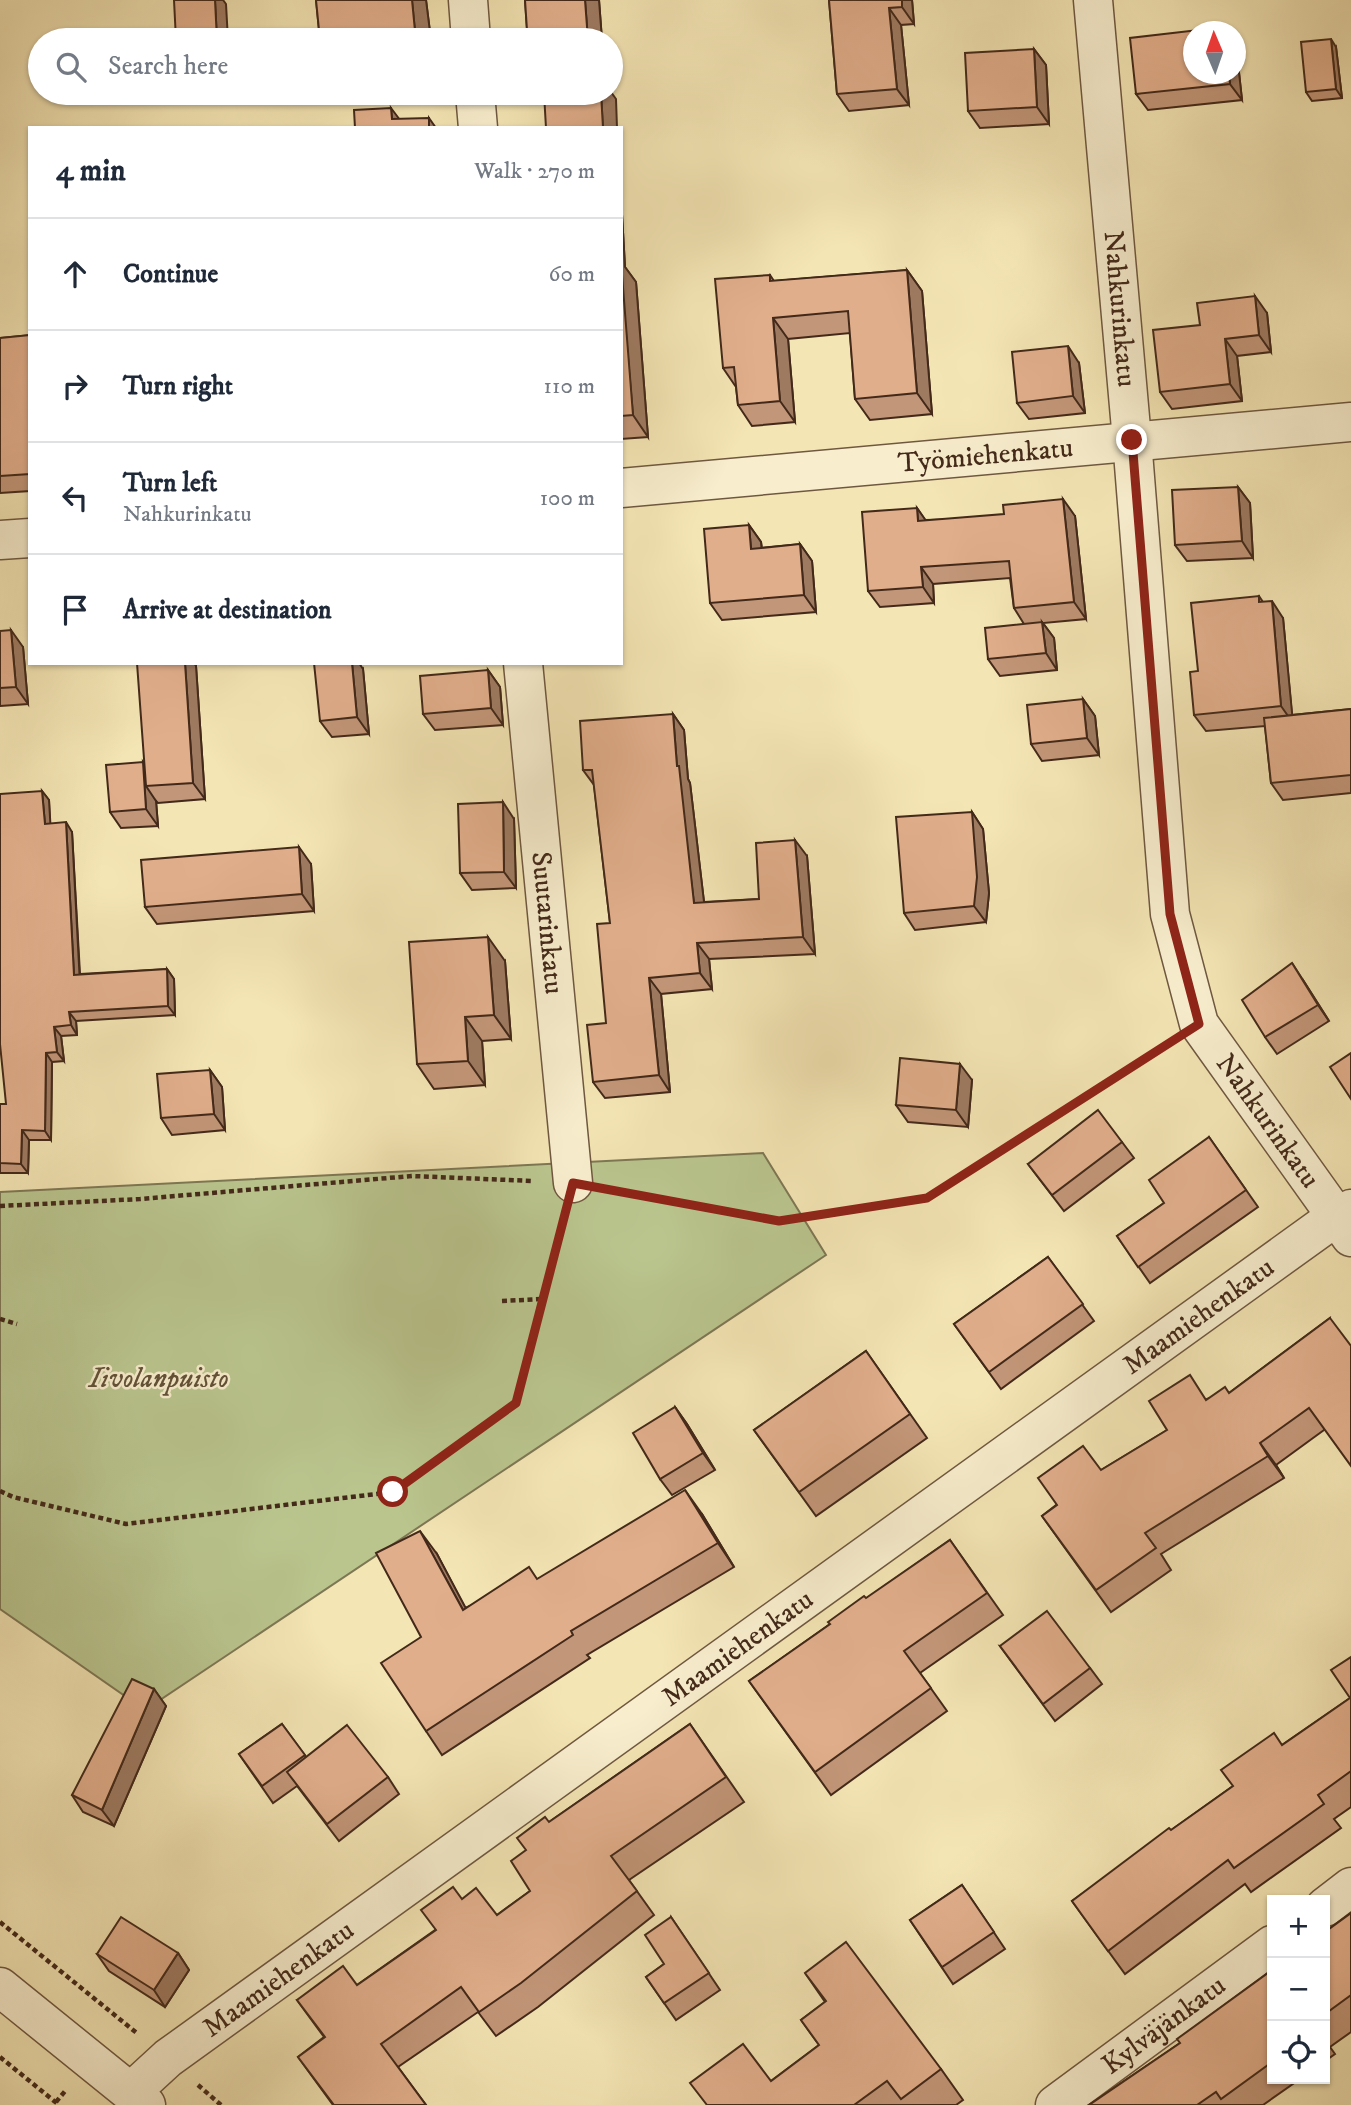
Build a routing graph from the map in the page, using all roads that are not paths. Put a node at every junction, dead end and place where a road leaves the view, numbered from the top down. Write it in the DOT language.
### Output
graph roads {
  1 [pos="468,0"];
  2 [pos="1093,0"];
  3 [pos="470,28"];
  4 [pos="476,105"];
  5 [pos="478,126"];
  6 [pos="1351,422"];
  7 [pos="1132,440"];
  8 [pos="623,488"];
  9 [pos="28,538"];
  10 [pos="0,540"];
  11 [pos="523,665"];
  12 [pos="573,1183"];
  13 [pos="1346,1221"];
  14 [pos="1351,1887"];
  15 [pos="1330,1903"];
  16 [pos="1267,1949"];
  17 [pos="0,1987"];
  18 [pos="139,2099"];
  19 [pos="1055,2105"];
  1 -- 3 [label="street"];
  2 -- 7 [label="street, Nahkurinkatu"];
  4 -- 5 [label="street"];
  6 -- 7 [label="street, Työmiehenkatu"];
  7 -- 8 [label="street, Työmiehenkatu"];
  7 -- 13 [label="street, Nahkurinkatu"];
  9 -- 10 [label="street"];
  11 -- 12 [label="street, Suutarinkatu"];
  13 -- 18 [label="street, Maamiehenkatu"];
  14 -- 15 [label="street"];
  16 -- 19 [label="street, Kylväjänkatu"];
  17 -- 18 [label="street"];
}
